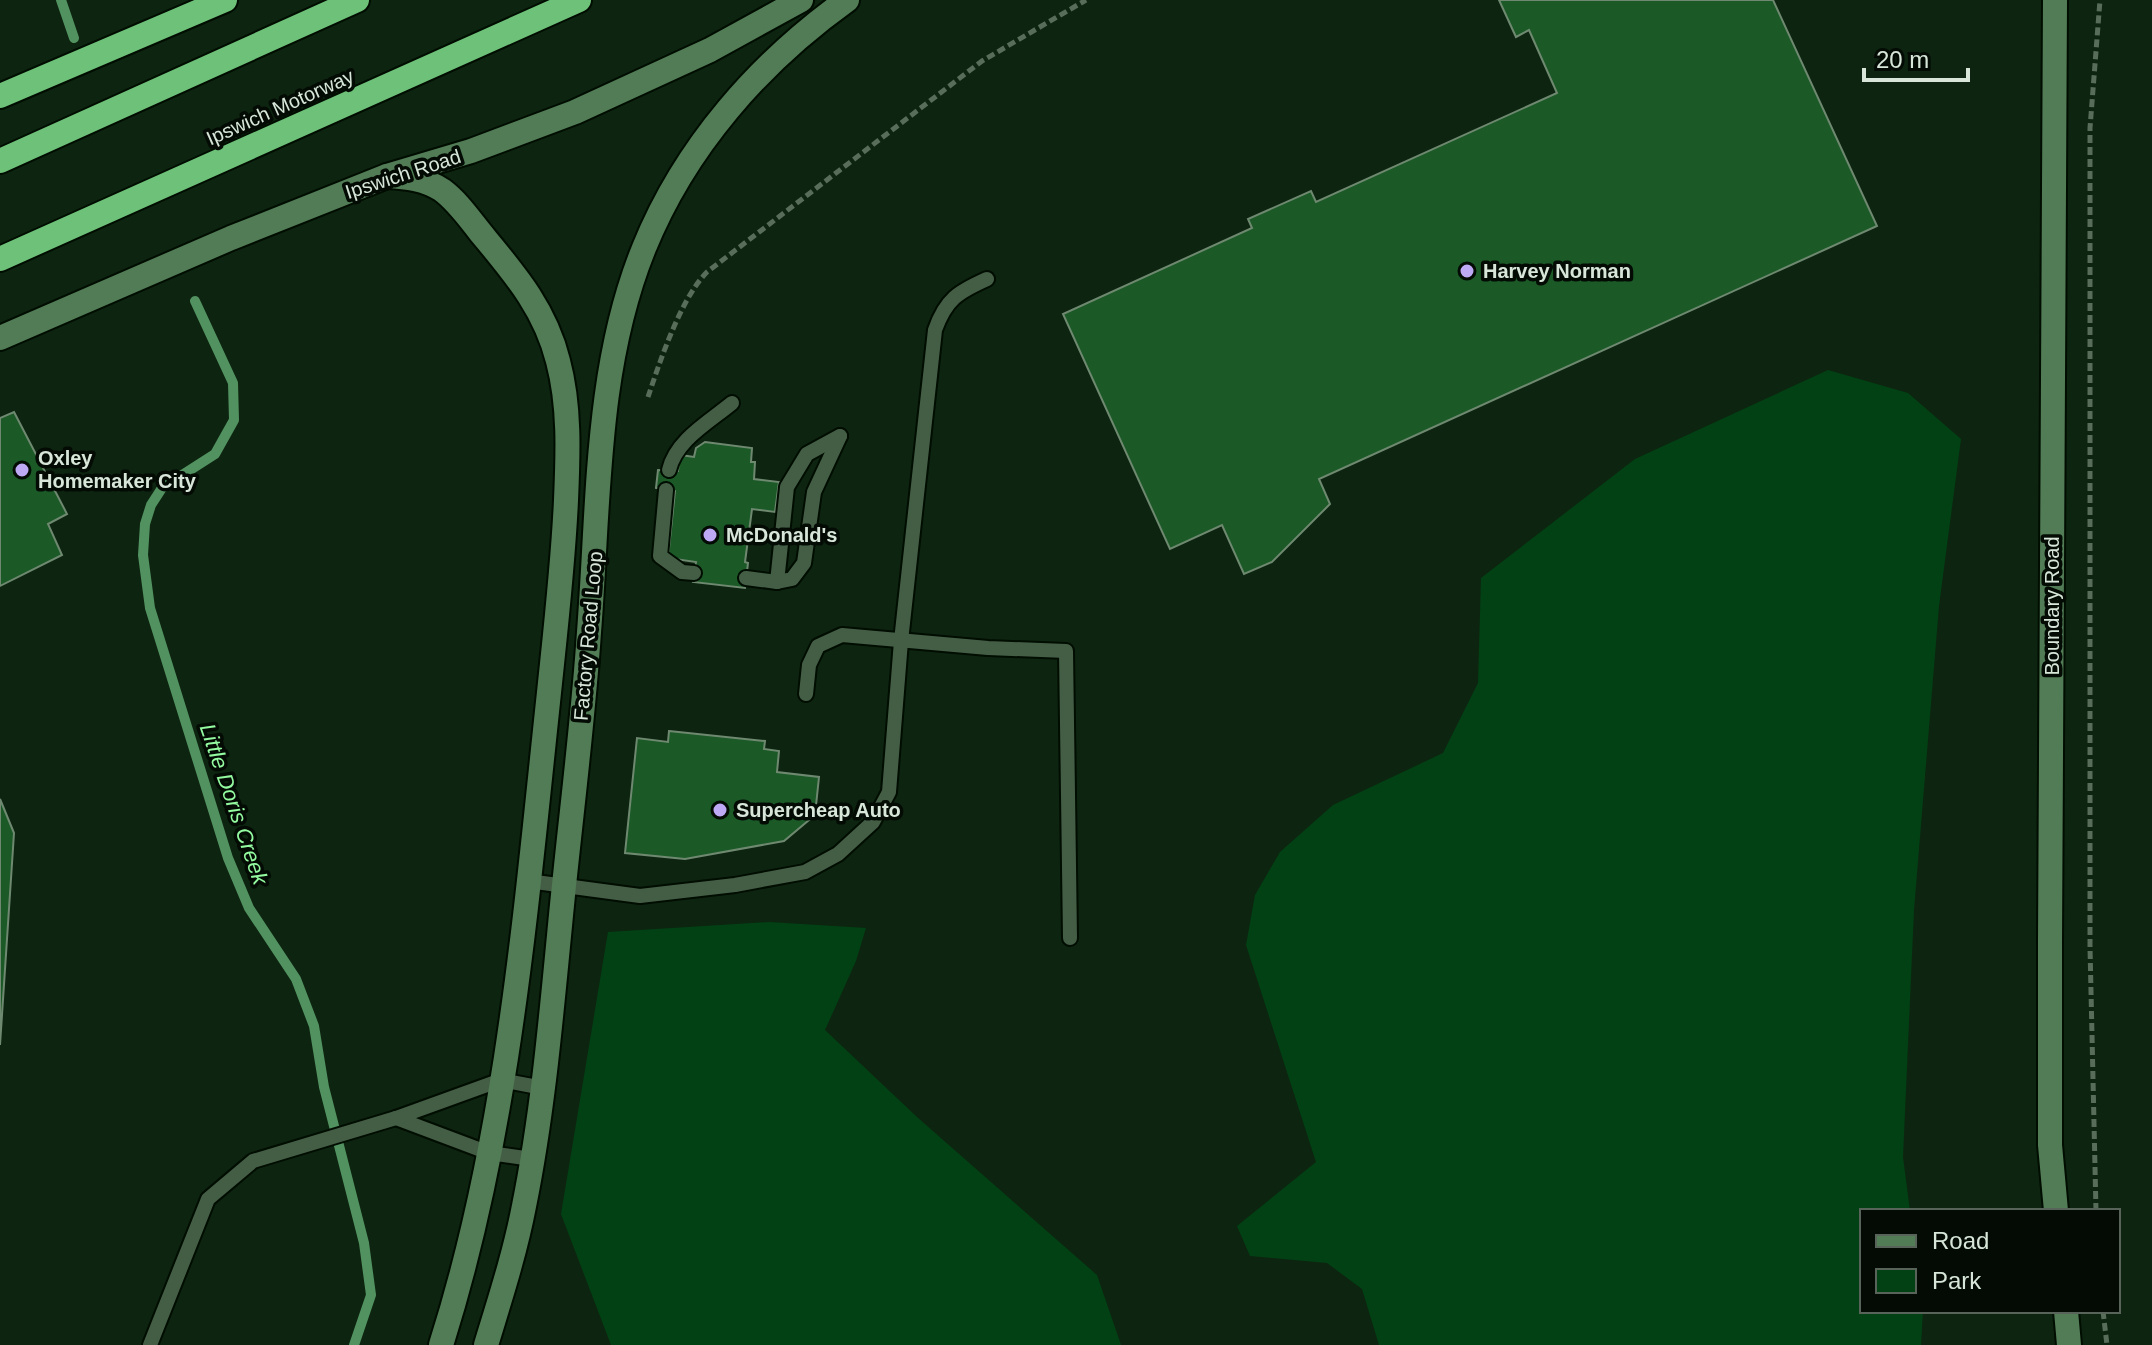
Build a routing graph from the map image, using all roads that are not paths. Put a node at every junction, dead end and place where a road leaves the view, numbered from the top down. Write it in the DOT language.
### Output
graph roads {
  1 [pos="225,0"];
  2 [pos="357,0"];
  3 [pos="579,0"];
  4 [pos="801,0"];
  5 [pos="847,0"];
  6 [pos="2055,0"];
  7 [pos="0,96"];
  8 [pos="0,161"];
  9 [pos="387,176"];
  10 [pos="0,259"];
  11 [pos="987,279"];
  12 [pos="0,338"];
  13 [pos="732,403"];
  14 [pos="669,470"];
  15 [pos="666,490"];
  16 [pos="694,573"];
  17 [pos="746,578"];
  18 [pos="777,582"];
  19 [pos="901,641"];
  20 [pos="806,694"];
  21 [pos="528,881"];
  22 [pos="564,887"];
  23 [pos="1070,938"];
  24 [pos="501,1080"];
  25 [pos="543,1088"];
  26 [pos="396,1118"];
  27 [pos="489,1153"];
  28 [pos="532,1159"];
  29 [pos="2056,1209"];
  30 [pos="2066,1313"];
  31 [pos="150,1345"];
  32 [pos="441,1345"];
  33 [pos="486,1345"];
  34 [pos="2069,1345"];
  1 -- 7 [label="highway"];
  2 -- 8 [label="highway"];
  3 -- 10 [label="highway, Ipswich Motorway"];
  4 -- 9 [label="main road, Ipswich Road"];
  5 -- 22 [label="main road, Factory Road Loop"];
  6 -- 29 [label="main road, Boundary Road"];
  9 -- 12 [label="main road, Ipswich Road"];
  9 -- 21 [label="main road, Factory Road Loop"];
  11 -- 19 [label="lane"];
  13 -- 14 [label="lane"];
  15 -- 16 [label="lane"];
  17 -- 18 [label="lane"];
  18 -- 18 [label="lane"];
  19 -- 20 [label="lane"];
  19 -- 22 [label="lane"];
  19 -- 23 [label="lane"];
  21 -- 22 [label="lane"];
  21 -- 24 [label="main road, Factory Road Loop"];
  22 -- 25 [label="main road, Factory Road Loop"];
  24 -- 25 [label="lane"];
  24 -- 26 [label="lane"];
  24 -- 27 [label="main road, Factory Road Loop"];
  25 -- 28 [label="main road, Factory Road Loop"];
  26 -- 27 [label="lane"];
  26 -- 31 [label="lane"];
  27 -- 28 [label="lane"];
  27 -- 32 [label="main road, Factory Road Loop"];
  28 -- 33 [label="main road, Factory Road Loop"];
  30 -- 34 [label="main road"];
}
